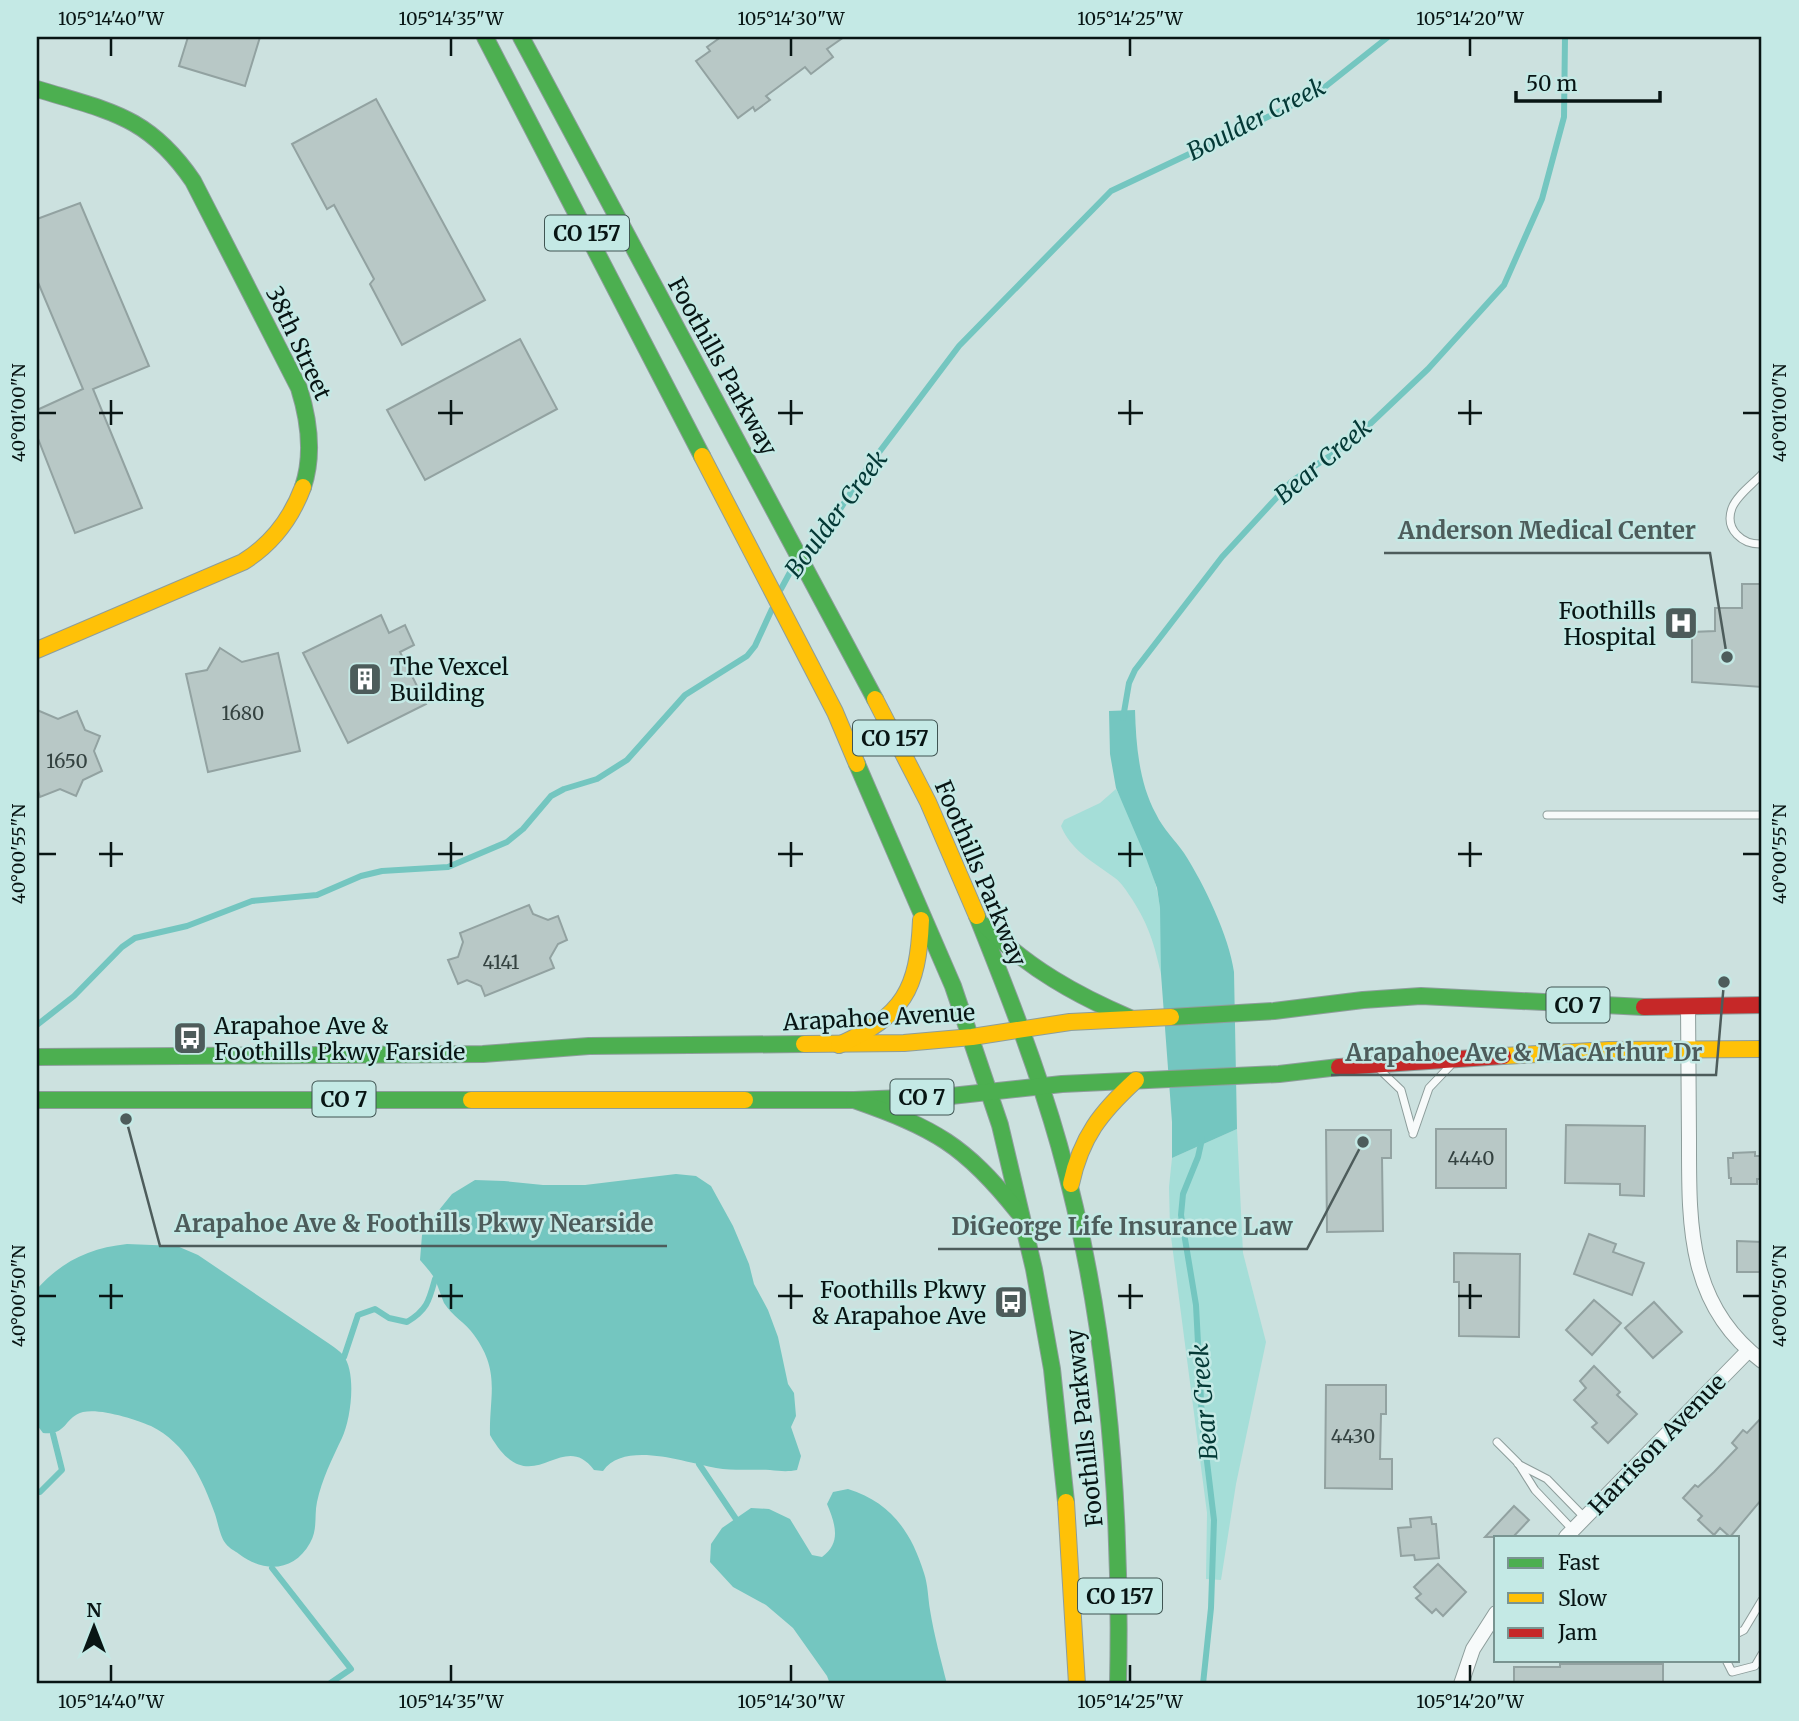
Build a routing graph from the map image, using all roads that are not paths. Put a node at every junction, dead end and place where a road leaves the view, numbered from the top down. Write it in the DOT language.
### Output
graph roads {
  1 [pos="485,37"];
  2 [pos="521,37"];
  3 [pos="37,89"];
  4 [pos="1762,474"];
  5 [pos="1762,544"];
  6 [pos="37,650"];
  7 [pos="1547,815"];
  8 [pos="1762,815"];
  9 [pos="922,913"];
  10 [pos="977,916"];
  11 [pos="1762,1005"];
  12 [pos="1688,1006"];
  13 [pos="1130,1018"];
  14 [pos="1021,1030"];
  15 [pos="972,1037"];
  16 [pos="839,1045"];
  17 [pos="1688,1049"];
  18 [pos="1762,1049"];
  19 [pos="37,1057"];
  20 [pos="1464,1058"];
  21 [pos="1373,1064"];
  22 [pos="1136,1080"];
  23 [pos="1041,1086"];
  24 [pos="989,1092"];
  25 [pos="37,1100"];
  26 [pos="854,1100"];
  27 [pos="1070,1187"];
  28 [pos="1024,1220"];
  29 [pos="1748,1351"];
  30 [pos="1762,1361"];
  31 [pos="1497,1442"];
  32 [pos="1518,1464"];
  33 [pos="1585,1518"];
  34 [pos="1569,1534"];
  35 [pos="1762,1600"];
  36 [pos="1494,1616"];
  37 [pos="1740,1632"];
  38 [pos="1762,1654"];
  39 [pos="1727,1662"];
  40 [pos="1077,1684"];
  41 [pos="1118,1684"];
  42 [pos="1461,1684"];
  1 -- 9 [label="main road, Foothills Parkway / CO 157"];
  2 -- 10 [label="main road, Foothills Parkway / CO 157"];
  3 -- 6 [label="main road, 38th Street"];
  4 -- 5 [label="lane"];
  7 -- 8 [label="lane"];
  9 -- 15 [label="main road, Foothills Parkway / CO 157"];
  9 -- 16 [label="main road"];
  10 -- 13 [label="main road"];
  10 -- 14 [label="main road, Foothills Parkway / CO 157"];
  11 -- 12 [label="main road, Arapahoe Avenue / CO 7"];
  12 -- 13 [label="main road, Arapahoe Avenue / CO 7"];
  12 -- 17 [label="street"];
  13 -- 14 [label="main road, Arapahoe Avenue / CO 7"];
  14 -- 15 [label="main road, Arapahoe Avenue / CO 7"];
  14 -- 23 [label="main road, Foothills Parkway / CO 157"];
  15 -- 16 [label="main road, Arapahoe Avenue / CO 7"];
  15 -- 24 [label="main road, Foothills Parkway / CO 157"];
  16 -- 19 [label="main road, Arapahoe Avenue / CO 7"];
  17 -- 18 [label="main road, CO 7"];
  17 -- 20 [label="main road, CO 7"];
  17 -- 29 [label="street"];
  20 -- 21 [label="main road, CO 7"];
  20 -- 21 [label="lane"];
  21 -- 22 [label="main road, CO 7"];
  22 -- 23 [label="main road, CO 7"];
  22 -- 27 [label="main road"];
  23 -- 24 [label="main road, CO 7"];
  23 -- 27 [label="main road, Foothills Parkway / CO 157"];
  24 -- 26 [label="main road, CO 7"];
  24 -- 28 [label="main road, Foothills Parkway / CO 157"];
  25 -- 26 [label="main road, CO 7"];
  26 -- 28 [label="main road"];
  27 -- 41 [label="main road, Foothills Parkway / CO 157"];
  28 -- 40 [label="main road, Foothills Parkway / CO 157"];
  29 -- 30 [label="street"];
  29 -- 33 [label="street, Harrison Avenue"];
  31 -- 32 [label="lane"];
  32 -- 33 [label="lane"];
  32 -- 34 [label="lane"];
  33 -- 34 [label="street, Harrison Avenue"];
  35 -- 37 [label="lane"];
  36 -- 42 [label="street"];
  38 -- 39 [label="lane"];
}
